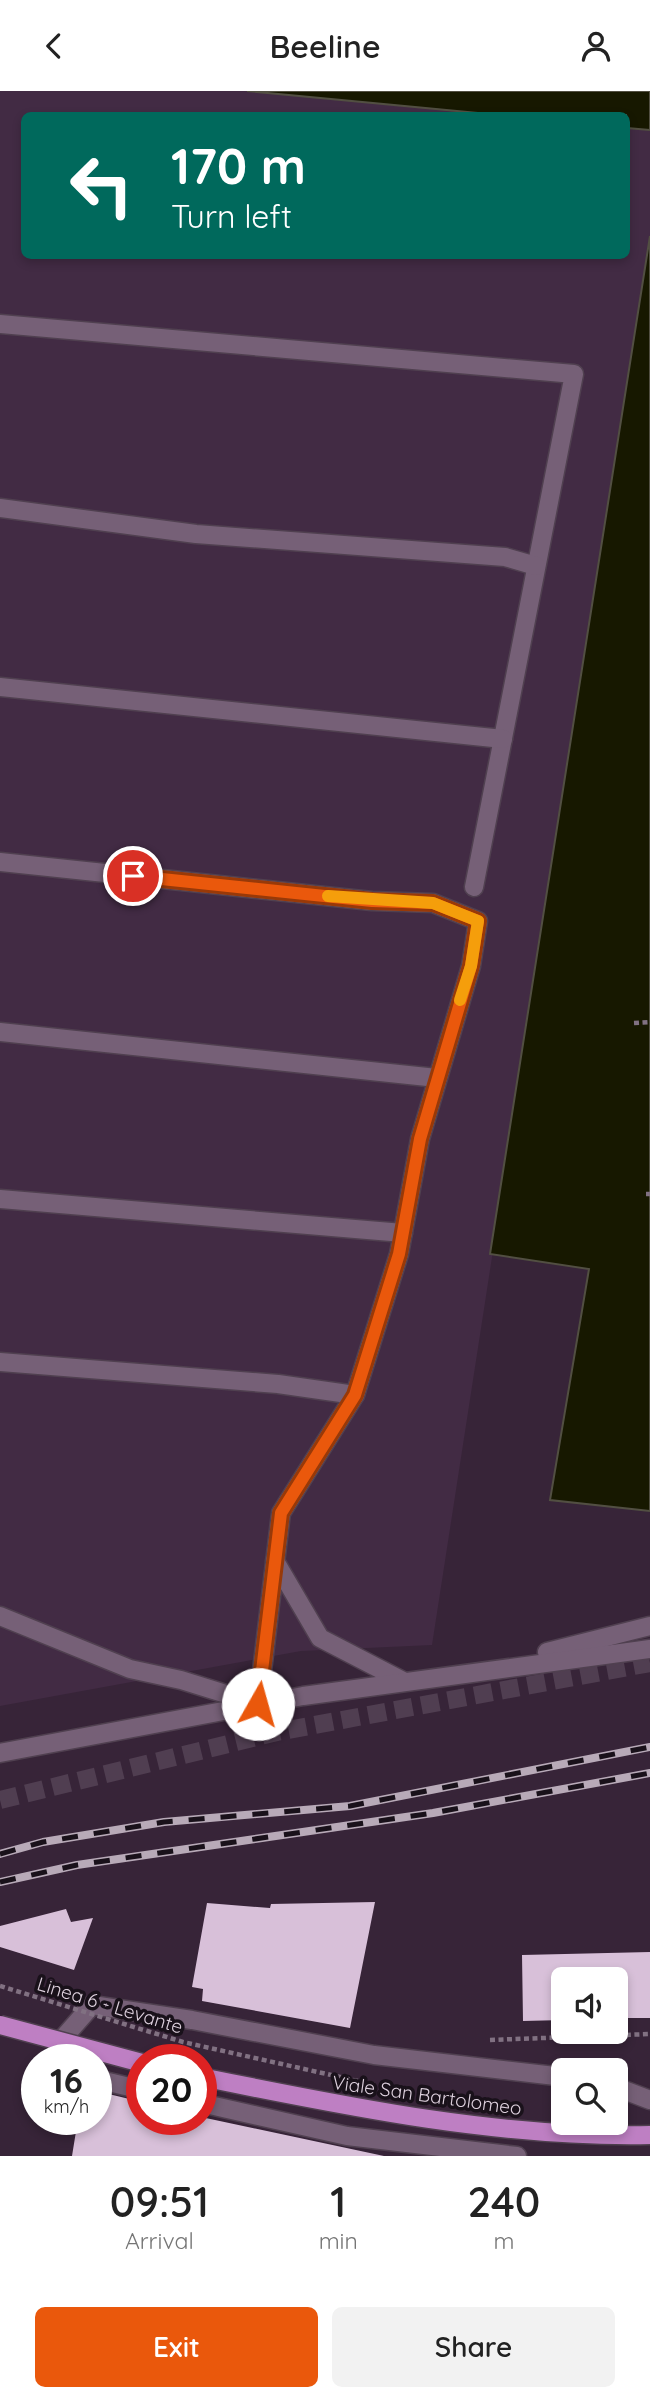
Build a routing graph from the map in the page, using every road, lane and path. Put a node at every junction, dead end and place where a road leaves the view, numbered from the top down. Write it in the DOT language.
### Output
graph roads {
  1 [pos="0,324"];
  2 [pos="0,508"];
  3 [pos="536,566"];
  4 [pos="0,687"];
  5 [pos="503,739"];
  6 [pos="0,862"];
  7 [pos="474,887"];
  8 [pos="650,1022"];
  9 [pos="635,1023"];
  10 [pos="0,1032"];
  11 [pos="437,1078"];
  12 [pos="0,1199"];
  13 [pos="403,1233"];
  14 [pos="0,1362"];
  15 [pos="355,1395"];
  16 [pos="275,1561"];
  17 [pos="0,1616"];
  18 [pos="650,1626"];
  19 [pos="650,1649"];
  20 [pos="462,1673"];
  21 [pos="403,1681"];
  22 [pos="258,1704"];
  23 [pos="0,1753"];
  24 [pos="0,1986"];
  25 [pos="0,2025"];
  26 [pos="650,2034"];
  27 [pos="485,2039"];
  28 [pos="61,2044"];
  29 [pos="126,2059"];
  30 [pos="551,2075"];
  31 [pos="217,2080"];
  32 [pos="376,2085"];
  33 [pos="628,2092"];
  34 [pos="650,2100"];
  35 [pos="217,2107"];
  36 [pos="650,2135"];
  37 [pos="517,2156"];
  1 -- 3 [label="street"];
  2 -- 3 [label="street"];
  3 -- 5 [label="street"];
  4 -- 5 [label="street"];
  5 -- 7 [label="street"];
  6 -- 11 [label="street"];
  8 -- 9 [label="path"];
  10 -- 11 [label="street"];
  11 -- 13 [label="street"];
  12 -- 13 [label="street"];
  13 -- 15 [label="street"];
  14 -- 15 [label="street"];
  15 -- 16 [label="street"];
  16 -- 21 [label="street"];
  16 -- 22 [label="street"];
  17 -- 22 [label="street"];
  18 -- 20 [label="street"];
  19 -- 20 [label="street"];
  20 -- 21 [label="street"];
  21 -- 22 [label="street"];
  22 -- 23 [label="street"];
  24 -- 32 [label="path, Linea 6 - Levante, bridge"];
  25 -- 29 [label="main road, bridge"];
  26 -- 27 [label="path"];
  28 -- 30 [label="street"];
  31 -- 36 [label="main road, Viale San Bartolomeo"];
  33 -- 34 [label="street"];
  35 -- 37 [label="street"];
}
